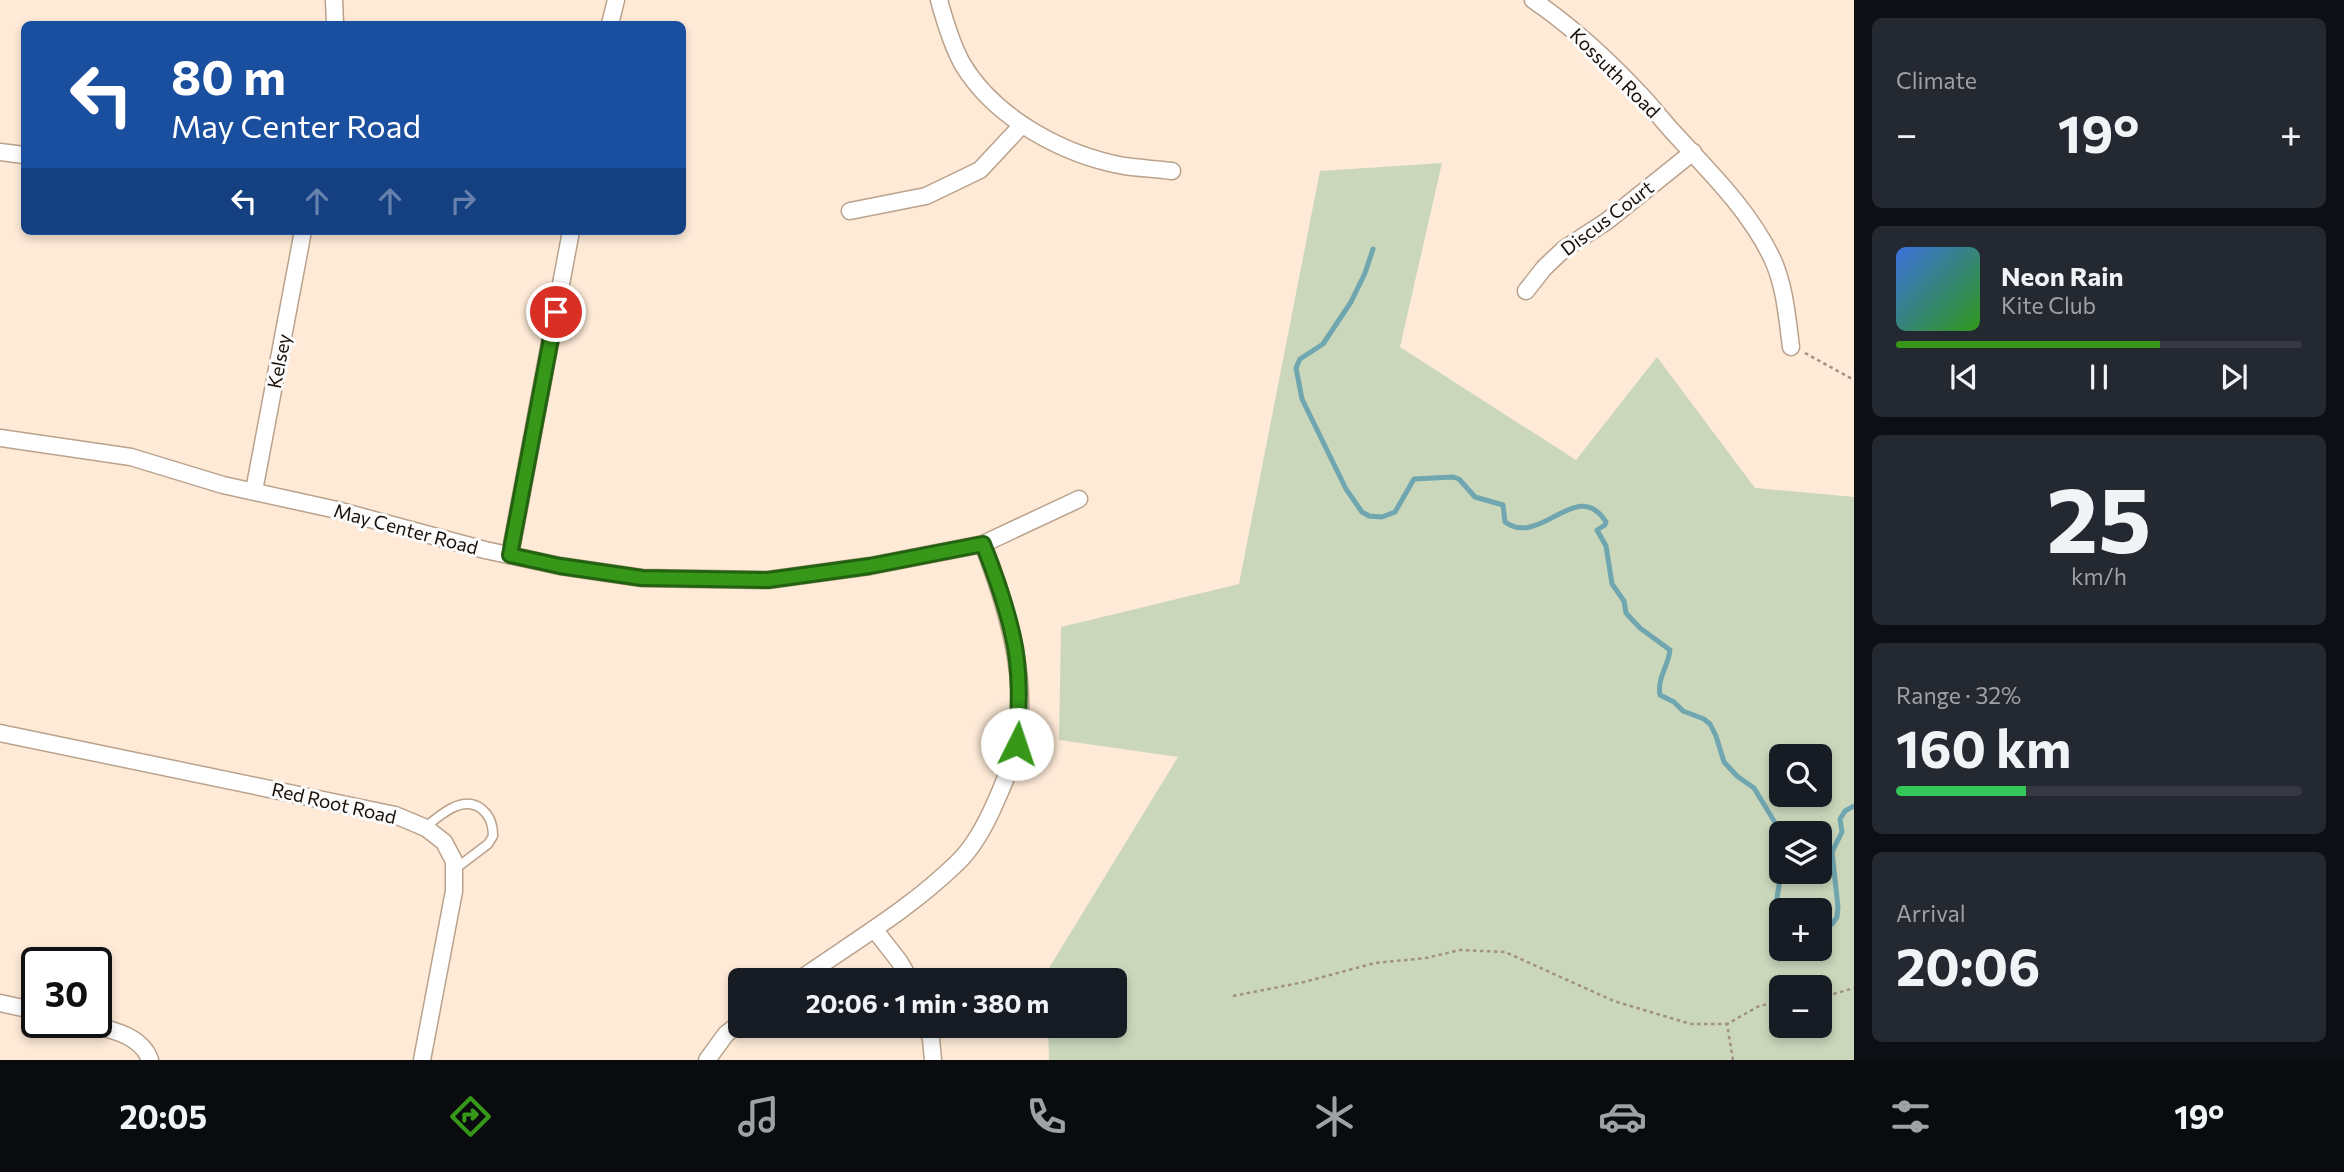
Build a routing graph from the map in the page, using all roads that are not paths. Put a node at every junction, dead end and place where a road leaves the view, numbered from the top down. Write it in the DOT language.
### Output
graph roads {
  1 [pos="334,0"];
  2 [pos="616,0"];
  3 [pos="939,0"];
  4 [pos="1533,0"];
  5 [pos="335,21"];
  6 [pos="611,21"];
  7 [pos="1022,125"];
  8 [pos="0,152"];
  9 [pos="1693,152"];
  10 [pos="21,155"];
  11 [pos="1172,171"];
  12 [pos="850,211"];
  13 [pos="302,235"];
  14 [pos="570,235"];
  15 [pos="1526,290"];
  16 [pos="1791,347"];
  17 [pos="0,438"];
  18 [pos="254,491"];
  19 [pos="1079,499"];
  20 [pos="983,544"];
  21 [pos="510,555"];
  22 [pos="0,733"];
  23 [pos="424,828"];
  24 [pos="454,870"];
  25 [pos="874,929"];
  26 [pos="817,968"];
  27 [pos="903,968"];
  28 [pos="0,1003"];
  29 [pos="21,1008"];
  30 [pos="112,1030"];
  31 [pos="728,1032"];
  32 [pos="932,1038"];
  33 [pos="150,1060"];
  34 [pos="422,1060"];
  35 [pos="707,1060"];
  36 [pos="933,1060"];
  1 -- 5 [label="street"];
  2 -- 6 [label="street"];
  3 -- 7 [label="street"];
  4 -- 9 [label="street, Kossuth Road"];
  7 -- 11 [label="street"];
  7 -- 12 [label="street"];
  8 -- 10 [label="street"];
  9 -- 15 [label="street, Discus Court"];
  9 -- 16 [label="street, Kossuth Road"];
  13 -- 18 [label="street, Kelsey"];
  14 -- 21 [label="street"];
  17 -- 18 [label="street, May Center Road"];
  18 -- 21 [label="street, May Center Road"];
  19 -- 20 [label="street, May Center Road"];
  20 -- 21 [label="street, May Center Road"];
  20 -- 25 [label="street"];
  22 -- 23 [label="street, Red Root Road"];
  23 -- 24 [label="street, Red Root Road"];
  23 -- 24 [label="lane"];
  24 -- 34 [label="street, Red Root Road"];
  25 -- 26 [label="street"];
  25 -- 27 [label="street"];
  28 -- 29 [label="street"];
  30 -- 33 [label="street"];
  31 -- 35 [label="street"];
  32 -- 36 [label="street"];
}
